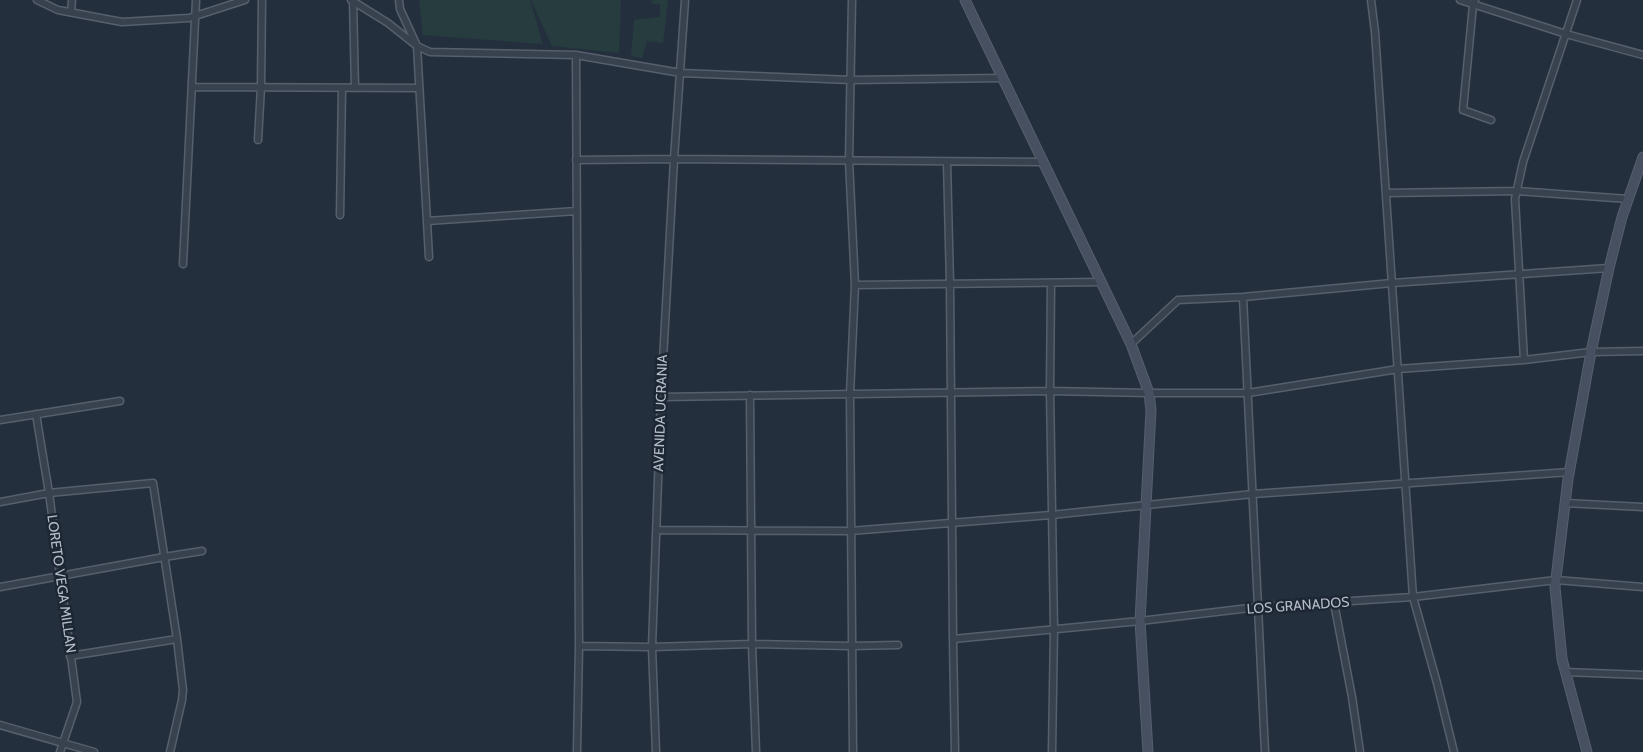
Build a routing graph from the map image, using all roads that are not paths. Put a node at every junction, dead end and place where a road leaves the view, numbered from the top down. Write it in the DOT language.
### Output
graph roads {
  1 [pos="37,0"];
  2 [pos="72,0"];
  3 [pos="196,0"];
  4 [pos="244,0"];
  5 [pos="262,0"];
  6 [pos="352,0"];
  7 [pos="356,0"];
  8 [pos="399,0"];
  9 [pos="685,0"];
  10 [pos="852,0"];
  11 [pos="965,0"];
  12 [pos="1371,0"];
  13 [pos="1460,0"];
  14 [pos="1577,0"];
  15 [pos="1474,3"];
  16 [pos="71,12"];
  17 [pos="196,16"];
  18 [pos="1566,34"];
  19 [pos="417,46"];
  20 [pos="576,55"];
  21 [pos="1643,55"];
  22 [pos="681,74"];
  23 [pos="1003,78"];
  24 [pos="851,80"];
  25 [pos="192,87"];
  26 [pos="261,87"];
  27 [pos="342,88"];
  28 [pos="355,88"];
  29 [pos="419,88"];
  30 [pos="1491,120"];
  31 [pos="258,140"];
  32 [pos="674,159"];
  33 [pos="576,160"];
  34 [pos="849,161"];
  35 [pos="947,162"];
  36 [pos="1044,162"];
  37 [pos="1642,162"];
  38 [pos="1517,191"];
  39 [pos="1386,193"];
  40 [pos="1628,199"];
  41 [pos="577,211"];
  42 [pos="340,215"];
  43 [pos="426,221"];
  44 [pos="429,257"];
  45 [pos="183,264"];
  46 [pos="1609,268"];
  47 [pos="1519,274"];
  48 [pos="1101,282"];
  49 [pos="1051,283"];
  50 [pos="1392,283"];
  51 [pos="950,284"];
  52 [pos="855,285"];
  53 [pos="1243,297"];
  54 [pos="1131,344"];
  55 [pos="1643,351"];
  56 [pos="1591,352"];
  57 [pos="1524,360"];
  58 [pos="1398,368"];
  59 [pos="1050,391"];
  60 [pos="950,393"];
  61 [pos="1149,393"];
  62 [pos="1248,393"];
  63 [pos="850,394"];
  64 [pos="750,396"];
  65 [pos="661,397"];
  66 [pos="120,401"];
  67 [pos="36,414"];
  68 [pos="0,420"];
  69 [pos="1570,472"];
  70 [pos="1405,484"];
  71 [pos="49,493"];
  72 [pos="1252,494"];
  73 [pos="0,502"];
  74 [pos="1566,503"];
  75 [pos="1147,506"];
  76 [pos="1643,507"];
  77 [pos="1051,515"];
  78 [pos="952,522"];
  79 [pos="656,530"];
  80 [pos="751,531"];
  81 [pos="850,531"];
  82 [pos="202,551"];
  83 [pos="164,557"];
  84 [pos="59,577"];
  85 [pos="1556,580"];
  86 [pos="0,586"];
  87 [pos="1643,587"];
  88 [pos="1413,597"];
  89 [pos="1334,603"];
  90 [pos="1258,607"];
  91 [pos="1140,622"];
  92 [pos="1054,629"];
  93 [pos="177,639"];
  94 [pos="953,639"];
  95 [pos="752,644"];
  96 [pos="898,645"];
  97 [pos="579,646"];
  98 [pos="852,646"];
  99 [pos="652,647"];
  100 [pos="70,656"];
  101 [pos="1565,672"];
  102 [pos="1643,674"];
  103 [pos="0,725"];
  104 [pos="64,744"];
  105 [pos="60,752"];
  106 [pos="94,752"];
  107 [pos="170,752"];
  108 [pos="577,752"];
  109 [pos="656,752"];
  110 [pos="756,752"];
  111 [pos="853,752"];
  112 [pos="955,752"];
  113 [pos="1052,752"];
  114 [pos="1148,752"];
  115 [pos="1265,752"];
  116 [pos="1360,752"];
  117 [pos="1454,752"];
  118 [pos="1587,752"];
  1 -- 16 [label="street"];
  2 -- 16 [label="street"];
  3 -- 17 [label="street"];
  4 -- 17 [label="street"];
  5 -- 26 [label="street"];
  6 -- 7 [label="street"];
  6 -- 19 [label="street"];
  6 -- 28 [label="street"];
  8 -- 19 [label="street"];
  9 -- 22 [label="street, AVENIDA UCRANIA"];
  10 -- 24 [label="street"];
  11 -- 23 [label="street"];
  12 -- 39 [label="street"];
  13 -- 15 [label="street"];
  14 -- 18 [label="street"];
  15 -- 18 [label="street"];
  15 -- 30 [label="street"];
  16 -- 17 [label="street"];
  17 -- 25 [label="street"];
  18 -- 21 [label="street"];
  18 -- 38 [label="street"];
  19 -- 20 [label="street"];
  19 -- 29 [label="street"];
  20 -- 22 [label="street"];
  20 -- 33 [label="street"];
  22 -- 24 [label="street"];
  22 -- 32 [label="street, AVENIDA UCRANIA"];
  23 -- 24 [label="street"];
  23 -- 36 [label="street"];
  24 -- 34 [label="street"];
  25 -- 26 [label="street"];
  25 -- 45 [label="street"];
  26 -- 27 [label="street"];
  26 -- 31 [label="street"];
  27 -- 28 [label="street"];
  27 -- 42 [label="street"];
  28 -- 29 [label="street"];
  29 -- 43 [label="street"];
  32 -- 33 [label="street"];
  32 -- 34 [label="street"];
  32 -- 65 [label="street, AVENIDA UCRANIA"];
  33 -- 41 [label="street"];
  34 -- 35 [label="street"];
  34 -- 52 [label="street"];
  35 -- 36 [label="street"];
  35 -- 51 [label="street"];
  36 -- 48 [label="street"];
  37 -- 40 [label="street"];
  38 -- 39 [label="street"];
  38 -- 40 [label="street"];
  38 -- 47 [label="street"];
  39 -- 50 [label="street"];
  40 -- 46 [label="street"];
  41 -- 43 [label="street"];
  41 -- 97 [label="street"];
  43 -- 44 [label="street"];
  46 -- 47 [label="street"];
  46 -- 56 [label="street"];
  47 -- 50 [label="street"];
  47 -- 57 [label="street"];
  48 -- 49 [label="street"];
  48 -- 54 [label="street"];
  49 -- 51 [label="street"];
  49 -- 59 [label="street"];
  50 -- 53 [label="street"];
  50 -- 58 [label="street"];
  51 -- 52 [label="street"];
  51 -- 60 [label="street"];
  52 -- 63 [label="street"];
  53 -- 54 [label="street"];
  53 -- 62 [label="street"];
  54 -- 61 [label="street"];
  55 -- 56 [label="street"];
  56 -- 57 [label="street"];
  56 -- 69 [label="street"];
  57 -- 58 [label="street"];
  58 -- 62 [label="street"];
  58 -- 70 [label="street"];
  59 -- 60 [label="street"];
  59 -- 61 [label="street"];
  59 -- 77 [label="street"];
  60 -- 63 [label="street"];
  60 -- 78 [label="street"];
  61 -- 62 [label="street"];
  61 -- 75 [label="street"];
  62 -- 72 [label="street"];
  63 -- 64 [label="street"];
  63 -- 81 [label="street"];
  64 -- 65 [label="street"];
  64 -- 80 [label="street"];
  65 -- 79 [label="street, AVENIDA UCRANIA"];
  66 -- 67 [label="street"];
  67 -- 68 [label="street"];
  67 -- 71 [label="street, LORETO VEGA MILLAN"];
  69 -- 70 [label="street"];
  69 -- 74 [label="street"];
  70 -- 72 [label="street"];
  70 -- 88 [label="street"];
  71 -- 73 [label="street"];
  71 -- 83 [label="street"];
  71 -- 84 [label="street, LORETO VEGA MILLAN"];
  72 -- 75 [label="street"];
  72 -- 90 [label="street"];
  74 -- 76 [label="street"];
  74 -- 85 [label="street"];
  75 -- 77 [label="street"];
  75 -- 91 [label="street"];
  77 -- 78 [label="street"];
  77 -- 92 [label="street"];
  78 -- 81 [label="street"];
  78 -- 94 [label="street"];
  79 -- 80 [label="street"];
  79 -- 99 [label="street, AVENIDA UCRANIA"];
  80 -- 81 [label="street"];
  80 -- 95 [label="street"];
  81 -- 98 [label="street"];
  82 -- 83 [label="street"];
  83 -- 84 [label="street"];
  83 -- 93 [label="street"];
  84 -- 86 [label="street"];
  84 -- 100 [label="street, LORETO VEGA MILLAN"];
  85 -- 87 [label="street, LOS GRANADOS"];
  85 -- 88 [label="street, LOS GRANADOS"];
  85 -- 101 [label="street"];
  88 -- 89 [label="street, LOS GRANADOS"];
  88 -- 117 [label="street"];
  89 -- 90 [label="street, LOS GRANADOS"];
  89 -- 116 [label="street"];
  90 -- 91 [label="street, LOS GRANADOS"];
  90 -- 115 [label="street"];
  91 -- 92 [label="street, LOS GRANADOS"];
  91 -- 114 [label="street"];
  92 -- 94 [label="street, LOS GRANADOS"];
  92 -- 113 [label="street"];
  93 -- 100 [label="street"];
  93 -- 107 [label="street"];
  94 -- 112 [label="street"];
  95 -- 98 [label="street"];
  95 -- 99 [label="street"];
  95 -- 110 [label="street"];
  96 -- 98 [label="street"];
  97 -- 99 [label="street"];
  97 -- 108 [label="street"];
  98 -- 111 [label="street"];
  99 -- 109 [label="street, AVENIDA UCRANIA"];
  100 -- 104 [label="street, LORETO VEGA MILLAN"];
  101 -- 102 [label="street"];
  101 -- 118 [label="street"];
  103 -- 104 [label="street"];
  104 -- 105 [label="street, LORETO VEGA MILLAN"];
  104 -- 106 [label="street"];
}
